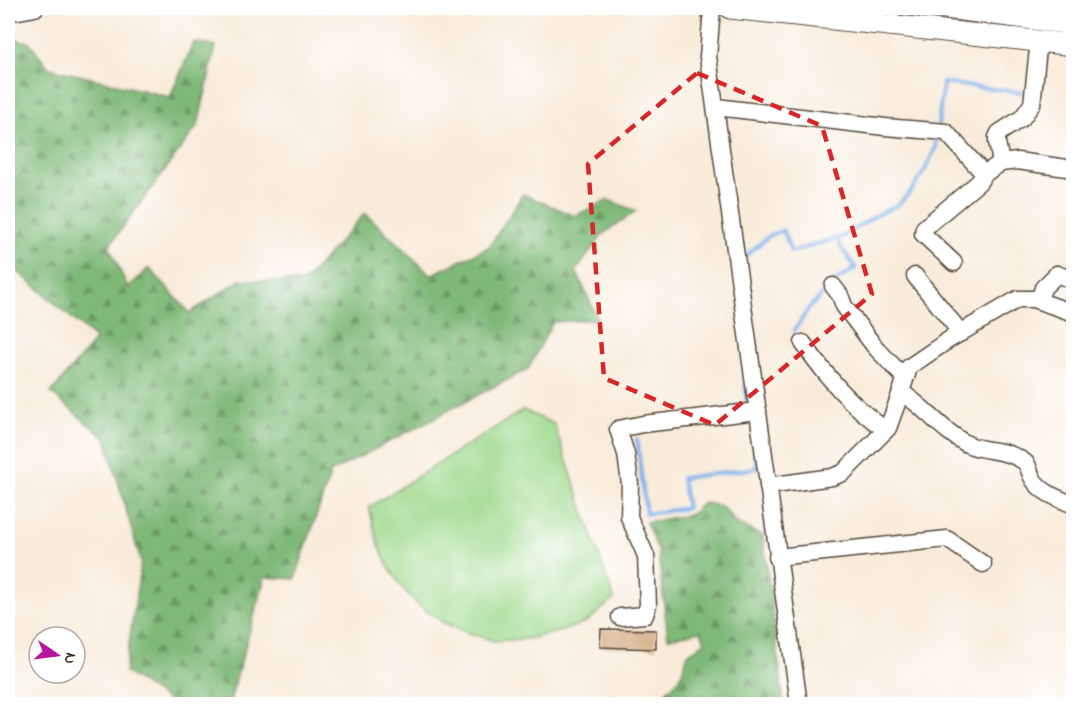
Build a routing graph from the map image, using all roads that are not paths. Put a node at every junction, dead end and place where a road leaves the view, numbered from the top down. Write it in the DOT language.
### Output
graph roads {
  1 [pos="36,8"];
  2 [pos="712,8"];
  3 [pos="730,8"];
  4 [pos="945,8"];
  5 [pos="8,13"];
  6 [pos="1045,23"];
  7 [pos="1074,24"];
  8 [pos="1074,45"];
  9 [pos="716,107"];
  10 [pos="1001,163"];
  11 [pos="1074,169"];
  12 [pos="984,174"];
  13 [pos="954,263"];
  14 [pos="915,276"];
  15 [pos="1074,281"];
  16 [pos="834,286"];
  17 [pos="1039,301"];
  18 [pos="1074,313"];
  19 [pos="961,333"];
  20 [pos="803,343"];
  21 [pos="907,375"];
  22 [pos="902,392"];
  23 [pos="758,411"];
  24 [pos="886,430"];
  25 [pos="768,486"];
  26 [pos="1074,505"];
  27 [pos="777,557"];
  28 [pos="983,564"];
  29 [pos="620,617"];
  30 [pos="799,705"];
  1 -- 5 [label="street"];
  2 -- 9 [label="street"];
  3 -- 6 [label="main road"];
  4 -- 6 [label="main road"];
  6 -- 7 [label="main road"];
  6 -- 8 [label="main road"];
  6 -- 10 [label="street"];
  9 -- 12 [label="street"];
  9 -- 23 [label="street"];
  10 -- 11 [label="street"];
  10 -- 12 [label="street"];
  12 -- 13 [label="street"];
  14 -- 19 [label="street"];
  15 -- 17 [label="street"];
  16 -- 21 [label="street"];
  17 -- 18 [label="street"];
  17 -- 19 [label="street"];
  19 -- 21 [label="street"];
  20 -- 24 [label="street"];
  21 -- 22 [label="street"];
  22 -- 24 [label="street"];
  22 -- 26 [label="street"];
  23 -- 25 [label="street"];
  23 -- 29 [label="street"];
  24 -- 25 [label="street"];
  25 -- 27 [label="street"];
  27 -- 28 [label="street"];
  27 -- 30 [label="street"];
}
